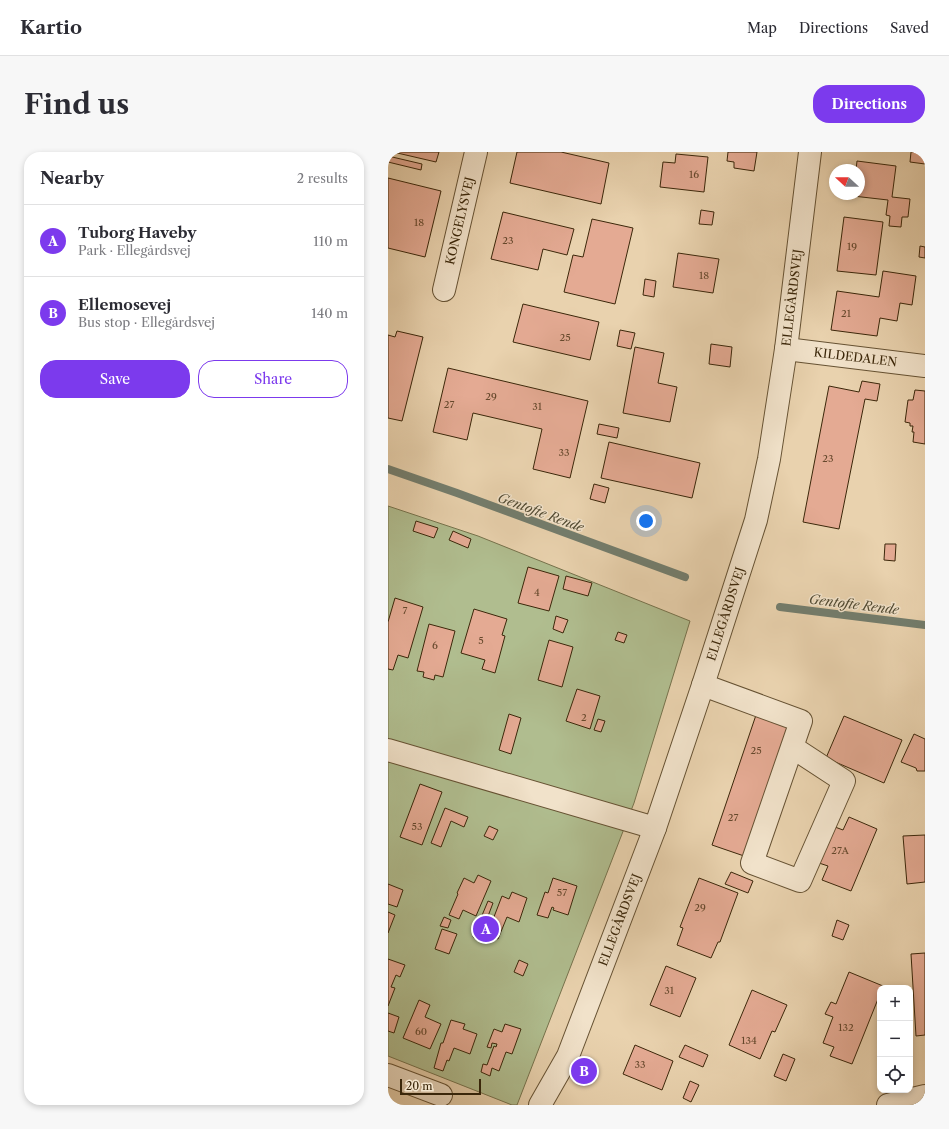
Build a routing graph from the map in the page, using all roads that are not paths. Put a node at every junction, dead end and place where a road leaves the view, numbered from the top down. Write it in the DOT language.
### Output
graph roads {
  1 [pos="476,152"];
  2 [pos="810,152"];
  3 [pos="444,290"];
  4 [pos="786,349"];
  5 [pos="925,366"];
  6 [pos="703,684"];
  7 [pos="792,747"];
  8 [pos="388,750"];
  9 [pos="655,828"];
  10 [pos="568,1056"];
  11 [pos="388,1074"];
  12 [pos="441,1094"];
  13 [pos="925,1096"];
  14 [pos="540,1105"];
  15 [pos="557,1105"];
  16 [pos="888,1105"];
  1 -- 3 [label="street, KONGELYSVEJ"];
  2 -- 4 [label="street, ELLEGÅRDSVEJ"];
  4 -- 5 [label="street, KILDEDALEN"];
  4 -- 6 [label="street, ELLEGÅRDSVEJ"];
  6 -- 7 [label="street"];
  6 -- 9 [label="street, ELLEGÅRDSVEJ"];
  7 -- 7 [label="street"];
  8 -- 9 [label="street"];
  9 -- 10 [label="street, ELLEGÅRDSVEJ"];
  10 -- 14 [label="street, ELLEGÅRDSVEJ"];
  10 -- 15 [label="street, ELLEGÅRDSVEJ"];
  11 -- 12 [label="street"];
  13 -- 16 [label="street"];
}
